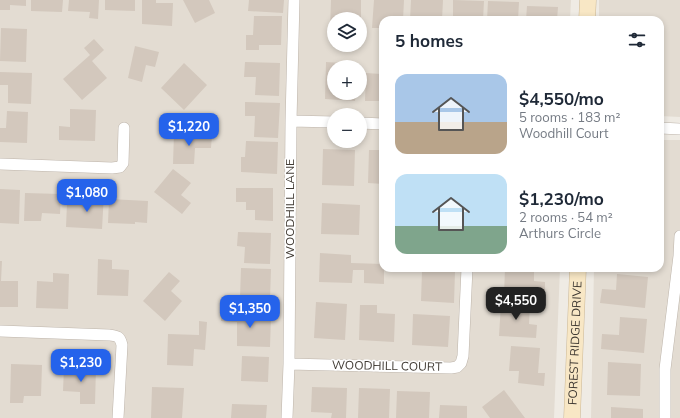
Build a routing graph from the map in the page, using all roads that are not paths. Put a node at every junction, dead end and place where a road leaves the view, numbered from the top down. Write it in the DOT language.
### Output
graph roads {
  1 [pos="294,0"];
  2 [pos="588,0"];
  3 [pos="587,16"];
  4 [pos="291,121"];
  5 [pos="327,122"];
  6 [pos="367,123"];
  7 [pos="379,124"];
  8 [pos="124,128"];
  9 [pos="664,128"];
  10 [pos="680,129"];
  11 [pos="0,164"];
  12 [pos="680,236"];
  13 [pos="467,272"];
  14 [pos="578,272"];
  15 [pos="0,331"];
  16 [pos="289,364"];
  17 [pos="118,418"];
  18 [pos="287,418"];
  19 [pos="572,418"];
  20 [pos="665,418"];
  1 -- 4 [label="street, WOODHILL LANE"];
  2 -- 3 [label="main road"];
  4 -- 5 [label="street"];
  4 -- 16 [label="street, WOODHILL LANE"];
  6 -- 7 [label="street"];
  8 -- 11 [label="street"];
  9 -- 10 [label="street"];
  12 -- 20 [label="street"];
  13 -- 16 [label="street, WOODHILL COURT"];
  14 -- 19 [label="main road, FOREST RIDGE DRIVE"];
  15 -- 17 [label="street"];
  16 -- 18 [label="street, WOODHILL LANE"];
}
